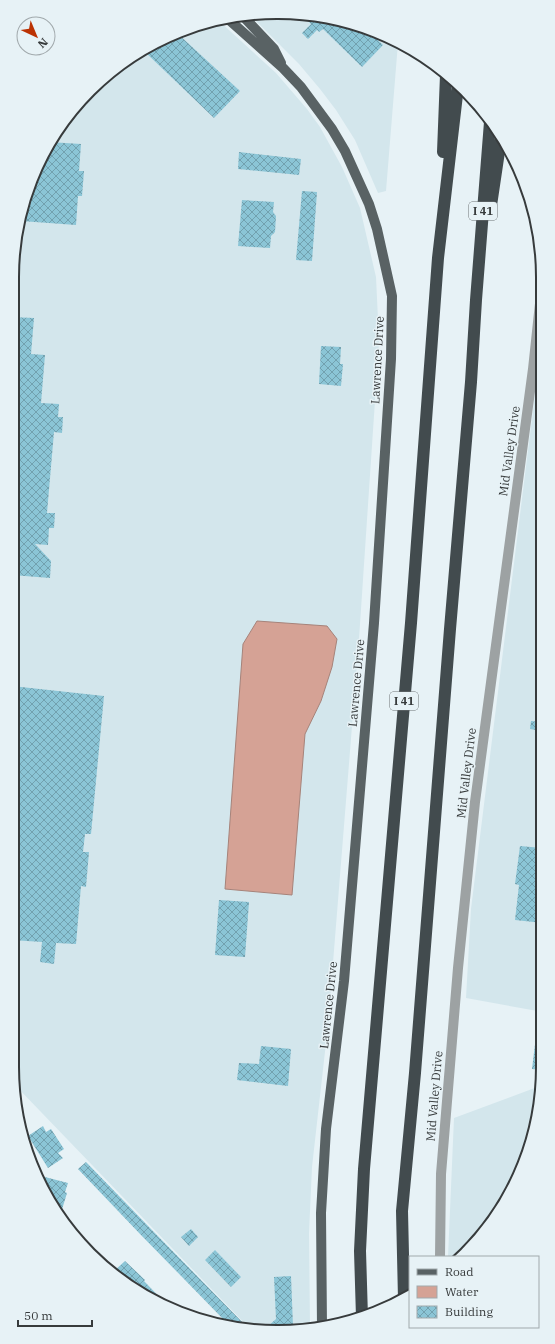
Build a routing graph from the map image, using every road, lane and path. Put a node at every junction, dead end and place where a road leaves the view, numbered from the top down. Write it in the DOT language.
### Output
graph roads {
  1 [pos="247,21"];
  2 [pos="233,23"];
  3 [pos="283,68"];
  4 [pos="446,81"];
  5 [pos="457,92"];
  6 [pos="489,130"];
  7 [pos="499,145"];
  8 [pos="438,258"];
  9 [pos="476,300"];
  10 [pos="536,348"];
  11 [pos="440,1256"];
  12 [pos="404,1292"];
  13 [pos="362,1311"];
  14 [pos="322,1321"];
  1 -- 3 [label="main road, Lawrence Drive"];
  2 -- 3 [label="main road, Lawrence Drive"];
  3 -- 14 [label="main road, Lawrence Drive"];
  4 -- 8 [label="highway"];
  5 -- 8 [label="highway, I 41"];
  6 -- 9 [label="highway, I 41"];
  7 -- 9 [label="highway"];
  8 -- 13 [label="highway, I 41"];
  9 -- 12 [label="highway, I 41"];
  10 -- 11 [label="street, Mid Valley Drive"];
}
